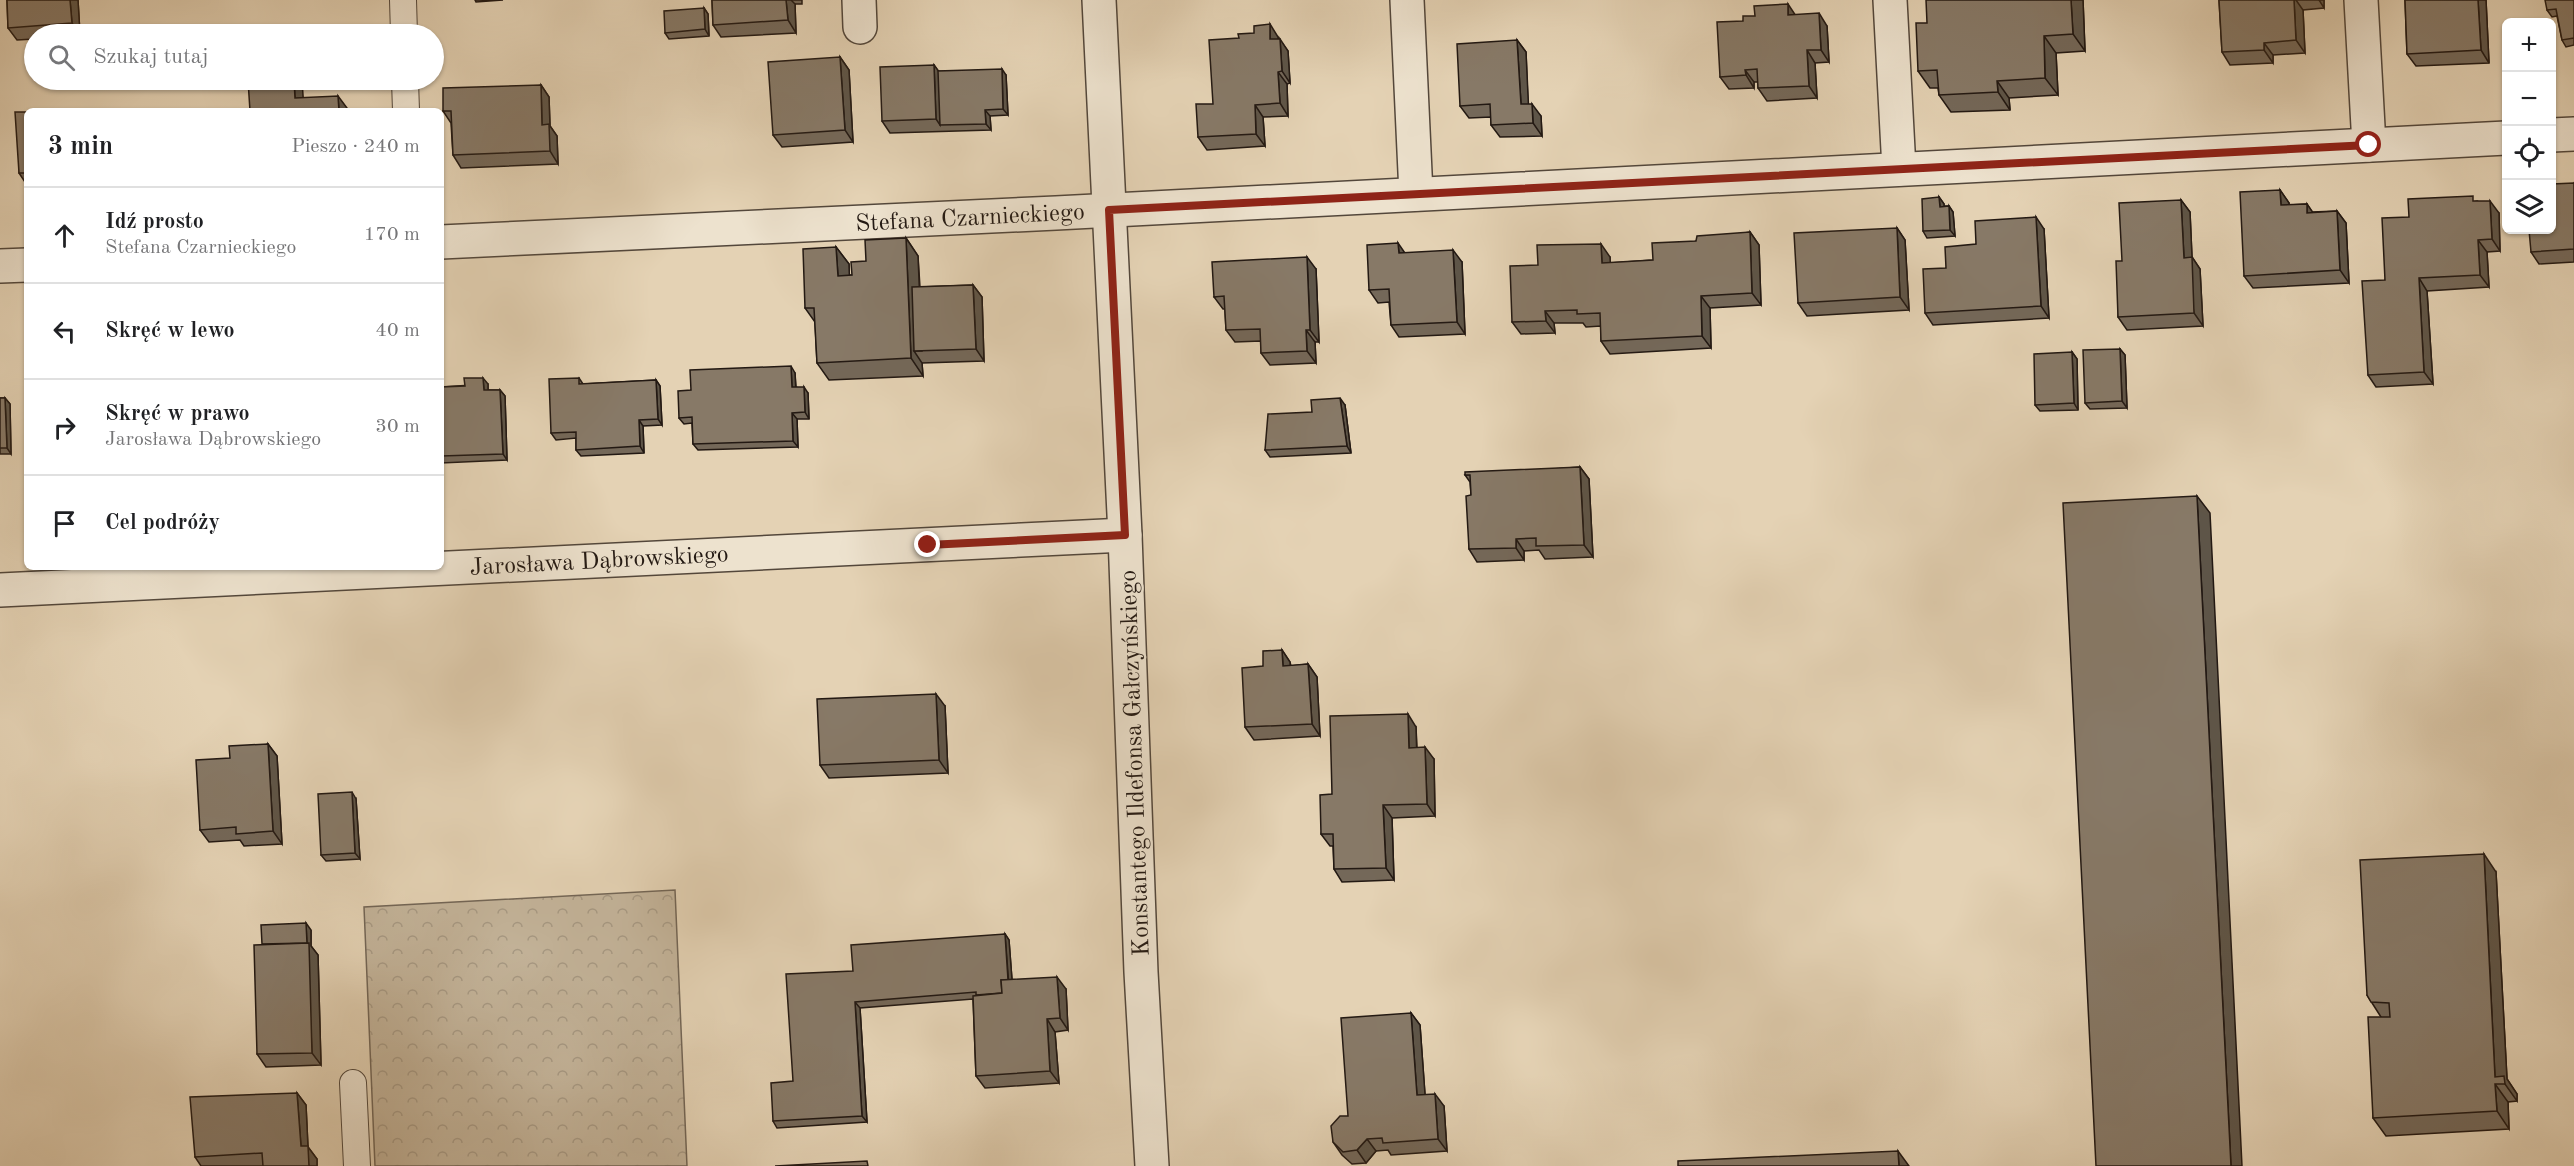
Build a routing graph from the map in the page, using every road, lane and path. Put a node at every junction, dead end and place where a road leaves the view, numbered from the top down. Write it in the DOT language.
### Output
graph roads {
  1 [pos="403,0"];
  2 [pos="1099,0"];
  3 [pos="1407,0"];
  4 [pos="1890,0"];
  5 [pos="2361,0"];
  6 [pos="404,24"];
  7 [pos="405,90"];
  8 [pos="406,108"];
  9 [pos="2574,134"];
  10 [pos="2556,135"];
  11 [pos="2502,138"];
  12 [pos="2369,145"];
  13 [pos="1899,169"];
  14 [pos="1416,194"];
  15 [pos="1109,210"];
  16 [pos="444,242"];
  17 [pos="24,265"];
  18 [pos="0,266"];
  19 [pos="1125,535"];
  20 [pos="444,565"];
  21 [pos="347,570"];
  22 [pos="0,590"];
  23 [pos="353,1083"];
  24 [pos="357,1166"];
  25 [pos="1152,1166"];
  1 -- 6 [label="lane"];
  2 -- 15 [label="street, Konstantego Ildefonsa Gałczyńskiego"];
  3 -- 14 [label="street"];
  4 -- 13 [label="street"];
  5 -- 12 [label="street"];
  7 -- 8 [label="lane"];
  9 -- 10 [label="street"];
  11 -- 12 [label="street, Stefana Czarnieckiego"];
  12 -- 13 [label="street, Stefana Czarnieckiego"];
  13 -- 14 [label="street, Stefana Czarnieckiego"];
  14 -- 15 [label="street, Stefana Czarnieckiego"];
  15 -- 16 [label="street, Stefana Czarnieckiego"];
  15 -- 19 [label="street, Konstantego Ildefonsa Gałczyńskiego"];
  17 -- 18 [label="street"];
  19 -- 20 [label="street, Jarosława Dąbrowskiego"];
  19 -- 25 [label="street, Konstantego Ildefonsa Gałczyńskiego"];
  21 -- 22 [label="street, Jarosława Dąbrowskiego"];
  23 -- 24 [label="lane"];
}
